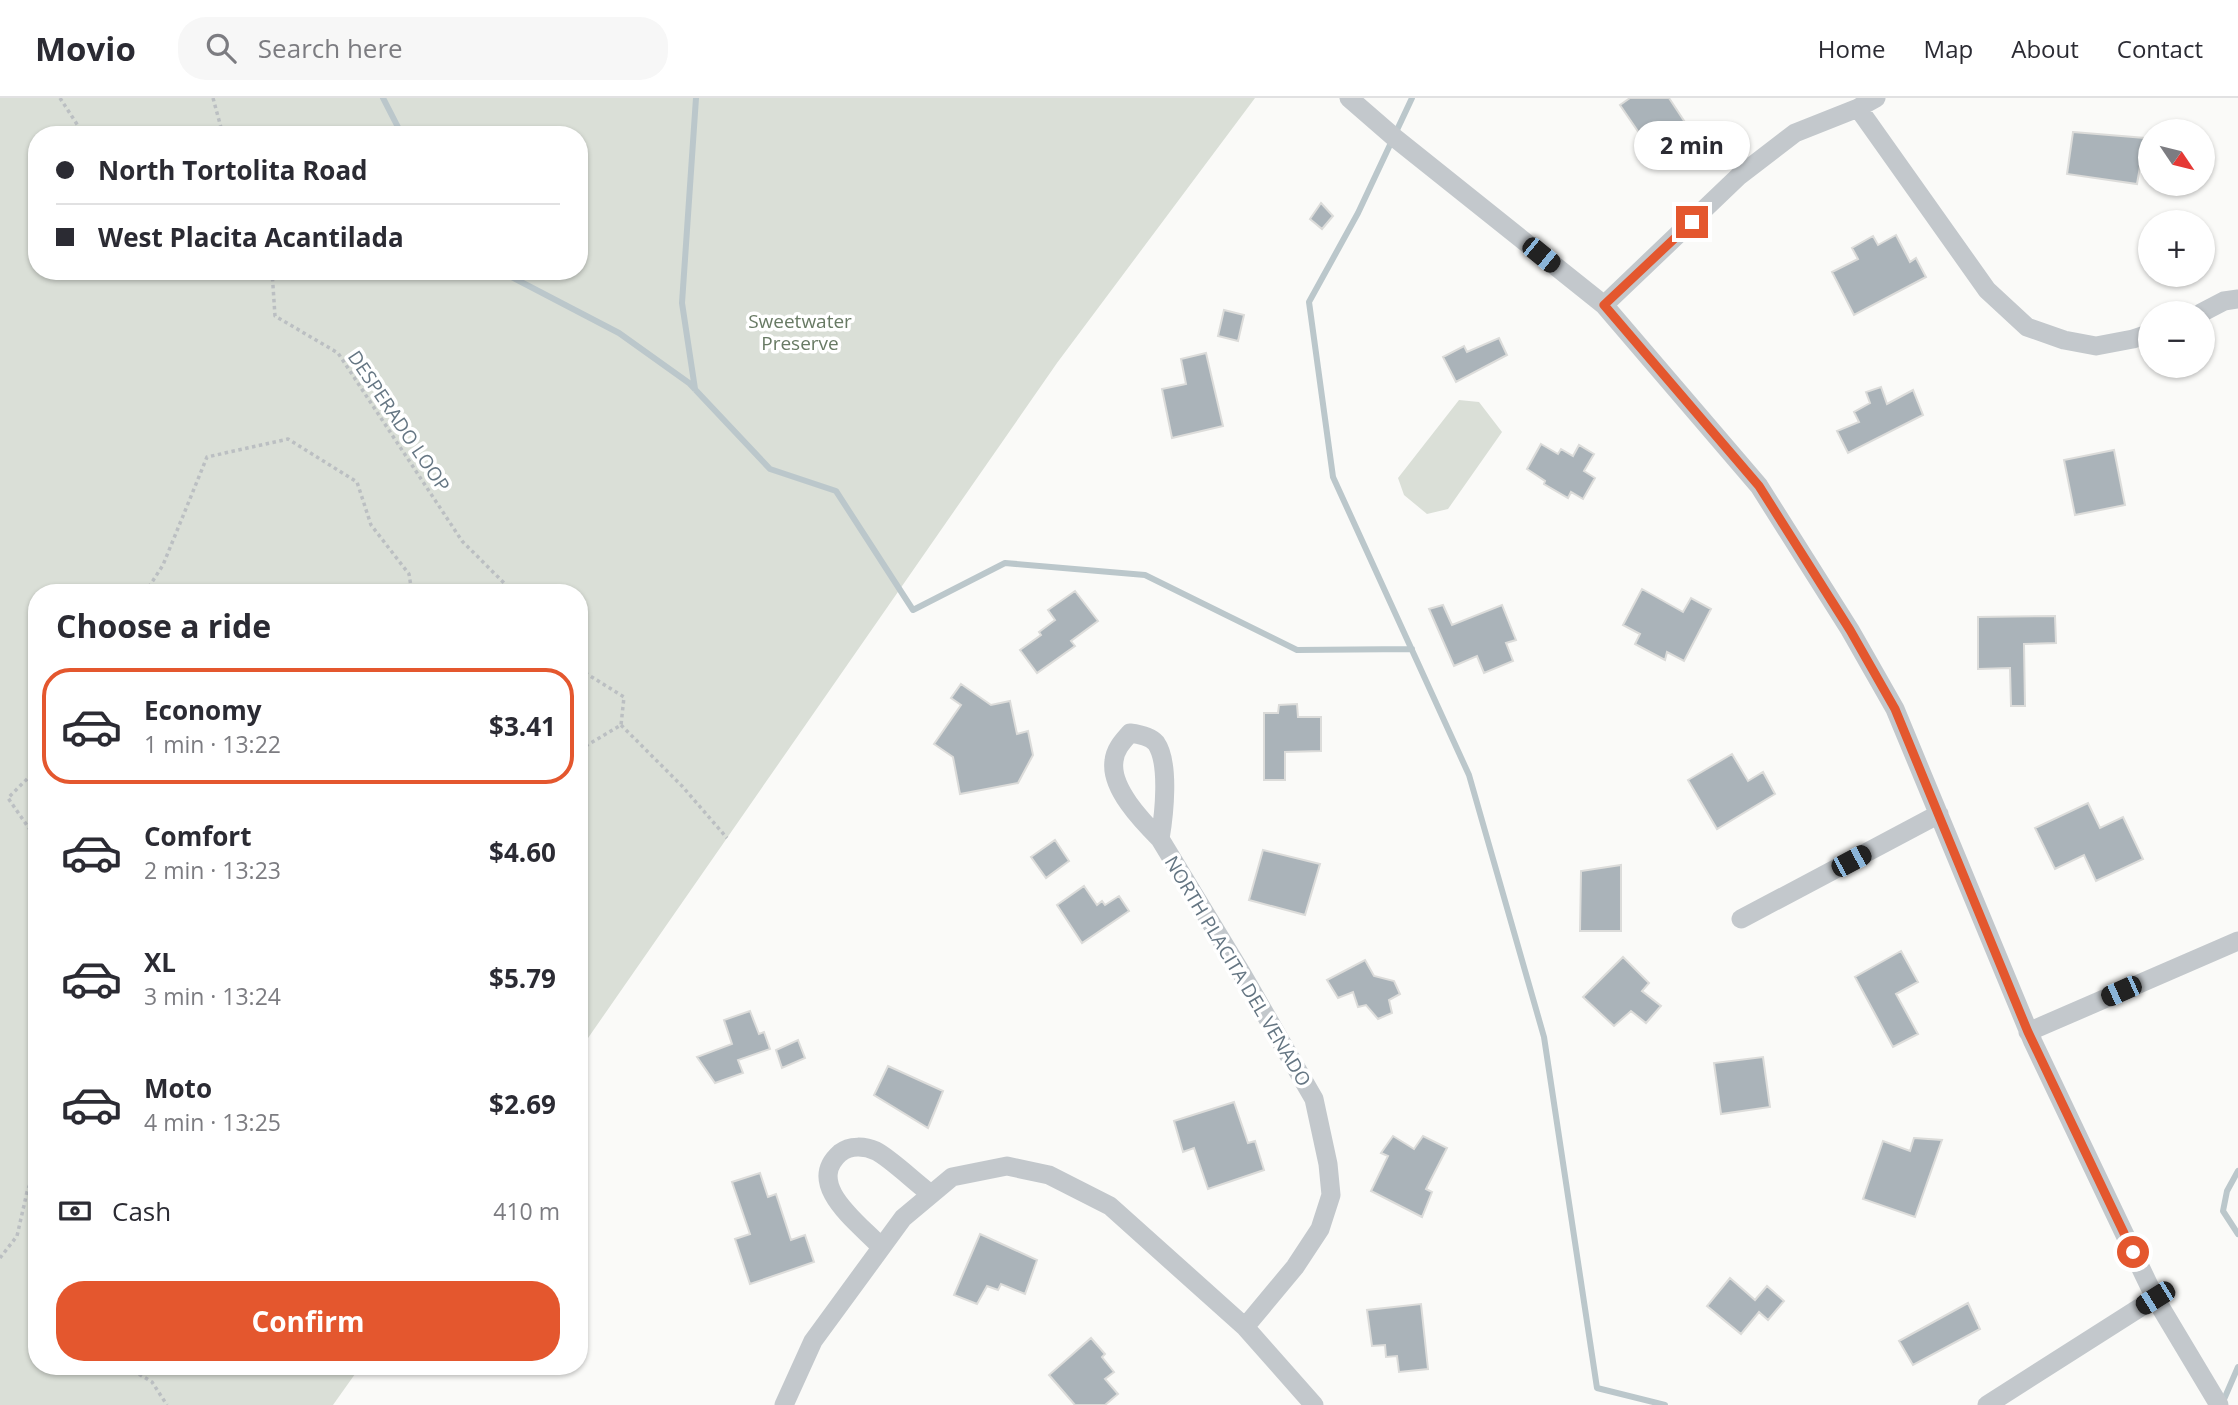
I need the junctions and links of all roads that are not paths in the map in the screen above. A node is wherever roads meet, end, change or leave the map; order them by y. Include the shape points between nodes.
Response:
1 (1349, 98) edge
2 (1876, 98) edge
3 (1858, 108) junction
4 (2238, 299) edge
5 (1604, 305) junction
6 (2215, 306) edge
7 (2138, 338) edge
8 (1939, 814) junction
9 (1160, 839) junction
10 (1741, 919) dead end
11 (2238, 941) edge
12 (2028, 1032) junction
13 (931, 1194) junction
14 (881, 1247) junction
15 (2155, 1298) junction
16 (1245, 1327) junction
17 (785, 1405) edge
18 (1314, 1405) edge
19 (1987, 1405) edge
20 (2219, 1405) edge

1 - 5 street
2 - 3 street
3 - 5 street via 1795,133 1750,167
3 - 7 street via 1987,289 2027,327 2096,346
4 - 6 street
5 - 8 street via 1759,486 1895,709
8 - 10 street
8 - 12 street
9 - 9 street, NORTH PLACITA DEL VENADO via 1163,765 1155,743 1130,733 1114,761 1115,780
9 - 16 street, NORTH PLACITA DEL VENADO via 1314,1099 1328,1164 1331,1195 1320,1229
11 - 12 street
12 - 15 street
13 - 14 street via 903,1218
13 - 14 street via 876,1152 854,1146 842,1151 830,1165 827,1178 834,1197
13 - 16 street via 952,1177 1007,1166 1049,1175 1110,1206
14 - 17 street via 813,1341
15 - 19 street
15 - 20 street
16 - 18 street

